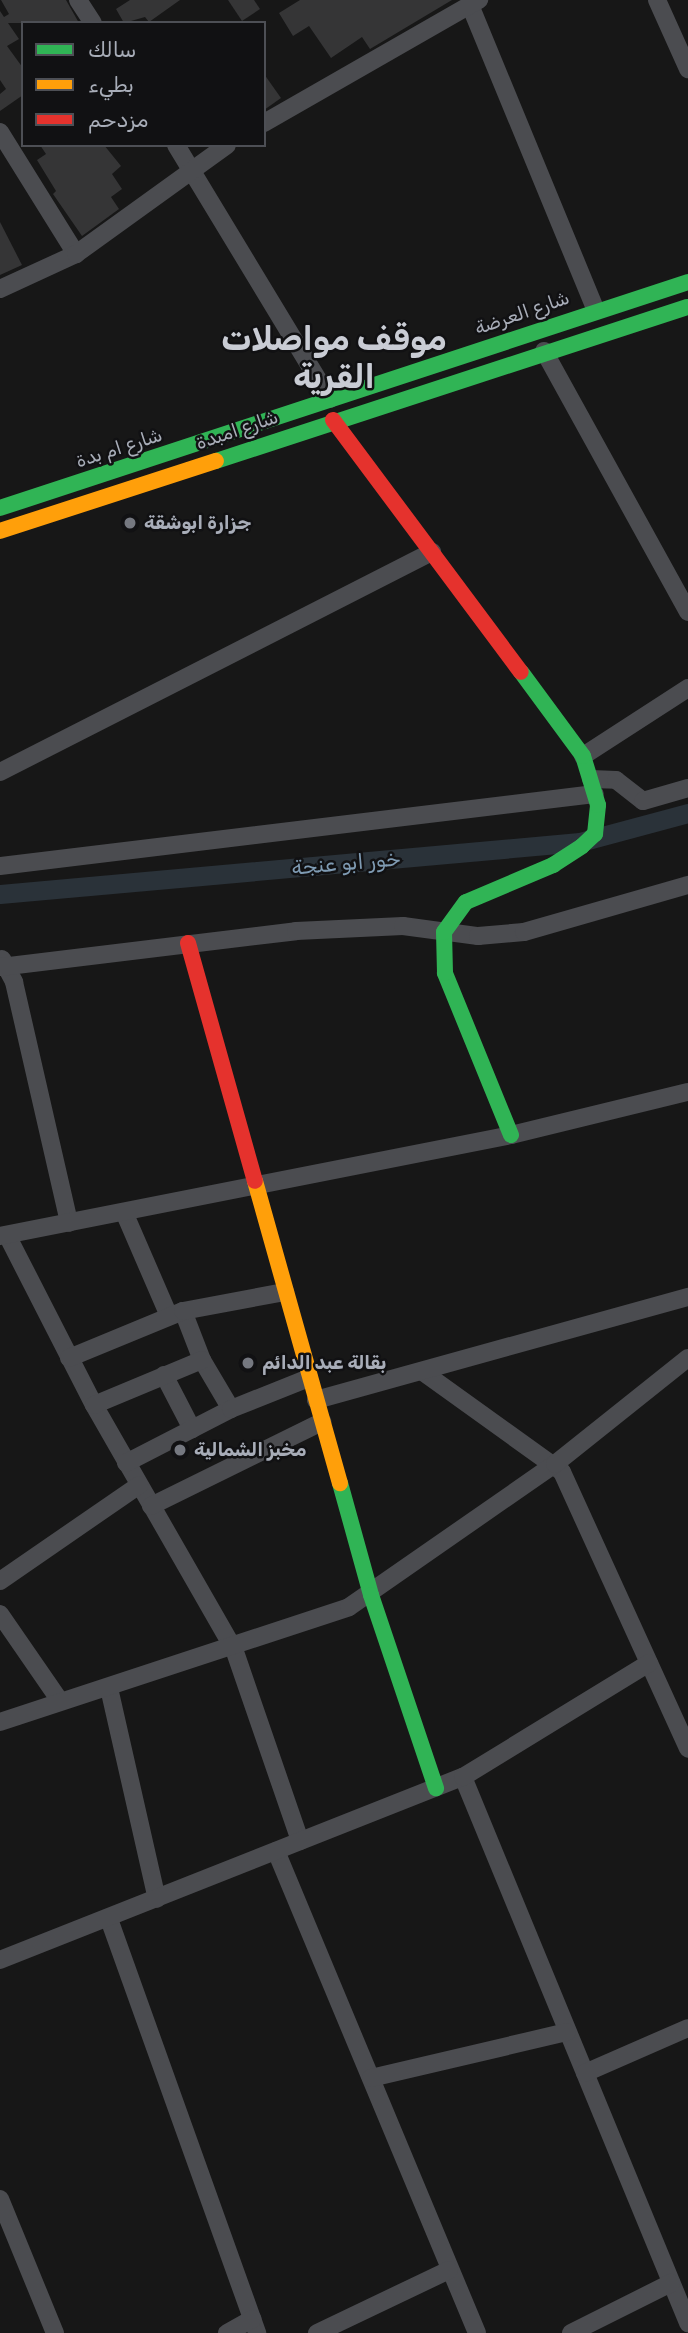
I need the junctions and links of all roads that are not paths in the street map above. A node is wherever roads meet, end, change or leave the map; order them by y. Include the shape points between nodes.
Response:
1 (78, 0) edge
2 (657, 0) edge
3 (475, 3) edge
4 (92, 21) edge
5 (688, 69) edge
6 (266, 122) edge
7 (0, 132) edge
8 (177, 147) edge
9 (224, 147) edge
10 (191, 168) junction
11 (76, 254) junction
12 (688, 282) edge
13 (0, 289) edge
14 (688, 307) edge
15 (597, 310) junction
16 (544, 351) junction
17 (412, 372) junction
18 (419, 391) junction
19 (330, 399) junction
20 (333, 419) junction
21 (0, 508) edge
22 (0, 531) edge
23 (432, 552) junction
24 (688, 612) edge
25 (688, 688) edge
26 (583, 756) junction
27 (0, 772) edge
28 (593, 787) junction
29 (688, 788) edge
30 (0, 866) edge
31 (688, 885) edge
32 (444, 932) junction
33 (188, 943) junction
34 (3, 963) edge
35 (688, 1092) edge
36 (511, 1135) junction
37 (256, 1186) junction
38 (124, 1212) junction
39 (69, 1223) junction
40 (4, 1236) edge
41 (285, 1292) junction
42 (688, 1297) edge
43 (176, 1314) junction
44 (688, 1357) edge
45 (69, 1358) junction
46 (202, 1360) junction
47 (423, 1372) junction
48 (164, 1375) junction
49 (309, 1377) junction
50 (316, 1400) junction
51 (94, 1405) junction
52 (231, 1409) junction
53 (322, 1422) junction
54 (192, 1429) junction
55 (126, 1463) junction
56 (555, 1464) junction
57 (139, 1485) junction
58 (151, 1506) junction
59 (0, 1581) edge
60 (371, 1595) junction
61 (0, 1614) edge
62 (234, 1648) junction
63 (649, 1663) junction
64 (109, 1688) junction
65 (60, 1701) junction
66 (683, 1721) edge
67 (0, 1722) edge
68 (688, 1749) edge
69 (463, 1777) junction
70 (436, 1788) junction
71 (300, 1841) junction
72 (276, 1851) junction
73 (157, 1899) junction
74 (109, 1919) junction
75 (0, 1960) edge
76 (688, 2028) edge
77 (568, 2032) junction
78 (585, 2073) junction
79 (371, 2078) junction
80 (0, 2199) edge
81 (449, 2270) junction
82 (671, 2283) junction
83 (688, 2323) edge
84 (254, 2326) edge
85 (55, 2333) edge
86 (227, 2333) edge
87 (317, 2333) edge
88 (477, 2333) edge
89 (571, 2333) edge

1 - 4 street
2 - 5 street
3 - 6 street
3 - 15 street
7 - 11 street
8 - 10 street
9 - 10 street
10 - 11 street
10 - 19 street
11 - 13 street
12 - 15 street, شارع العرضة
14 - 16 street, شارع امبدة
15 - 17 street, شارع العرضة
16 - 18 street, شارع امبدة
16 - 24 street
17 - 18 street
17 - 19 street, شارع العرضة
18 - 20 street, شارع امبدة
19 - 21 street, شارع ام بدة
20 - 22 street, شارع امبدة
20 - 23 street
23 - 26 street
23 - 27 street
25 - 26 street
26 - 28 street
28 - 29 street via 616,780 643,801
28 - 30 street
28 - 32 street via 598,824 583,846 553,865 467,902
31 - 32 street via 543,928 478,936
32 - 33 street via 384,926
32 - 36 street via 445,972
33 - 34 street
33 - 37 street
34 - 39 street
35 - 36 street
36 - 37 street
37 - 38 street
37 - 41 street
38 - 39 street
38 - 43 street
39 - 40 street
40 - 45 street
41 - 43 street
41 - 49 street
42 - 47 street
43 - 45 street
43 - 46 street
44 - 56 street
45 - 51 street
46 - 48 street
46 - 52 street
47 - 50 street
47 - 56 street
48 - 51 street
48 - 54 street
49 - 50 street
49 - 52 street
50 - 53 street
51 - 55 street
52 - 54 street
53 - 58 street
53 - 60 street
54 - 55 street
55 - 57 street
56 - 60 street
56 - 63 street via 575,1495
57 - 58 street
57 - 59 street
58 - 62 street
60 - 62 street
60 - 70 street
61 - 65 street
62 - 64 street
62 - 71 street
63 - 66 street
63 - 69 street
64 - 65 street
64 - 73 street
65 - 67 street
66 - 68 street
69 - 70 street
69 - 77 street
70 - 71 street
71 - 72 street
72 - 73 street
72 - 79 street
73 - 74 street
74 - 75 street
74 - 84 street
76 - 78 street
77 - 78 street
77 - 79 street
78 - 82 street
79 - 81 street
80 - 85 street
81 - 87 street
81 - 88 street
82 - 83 street
82 - 89 street
84 - 86 street

